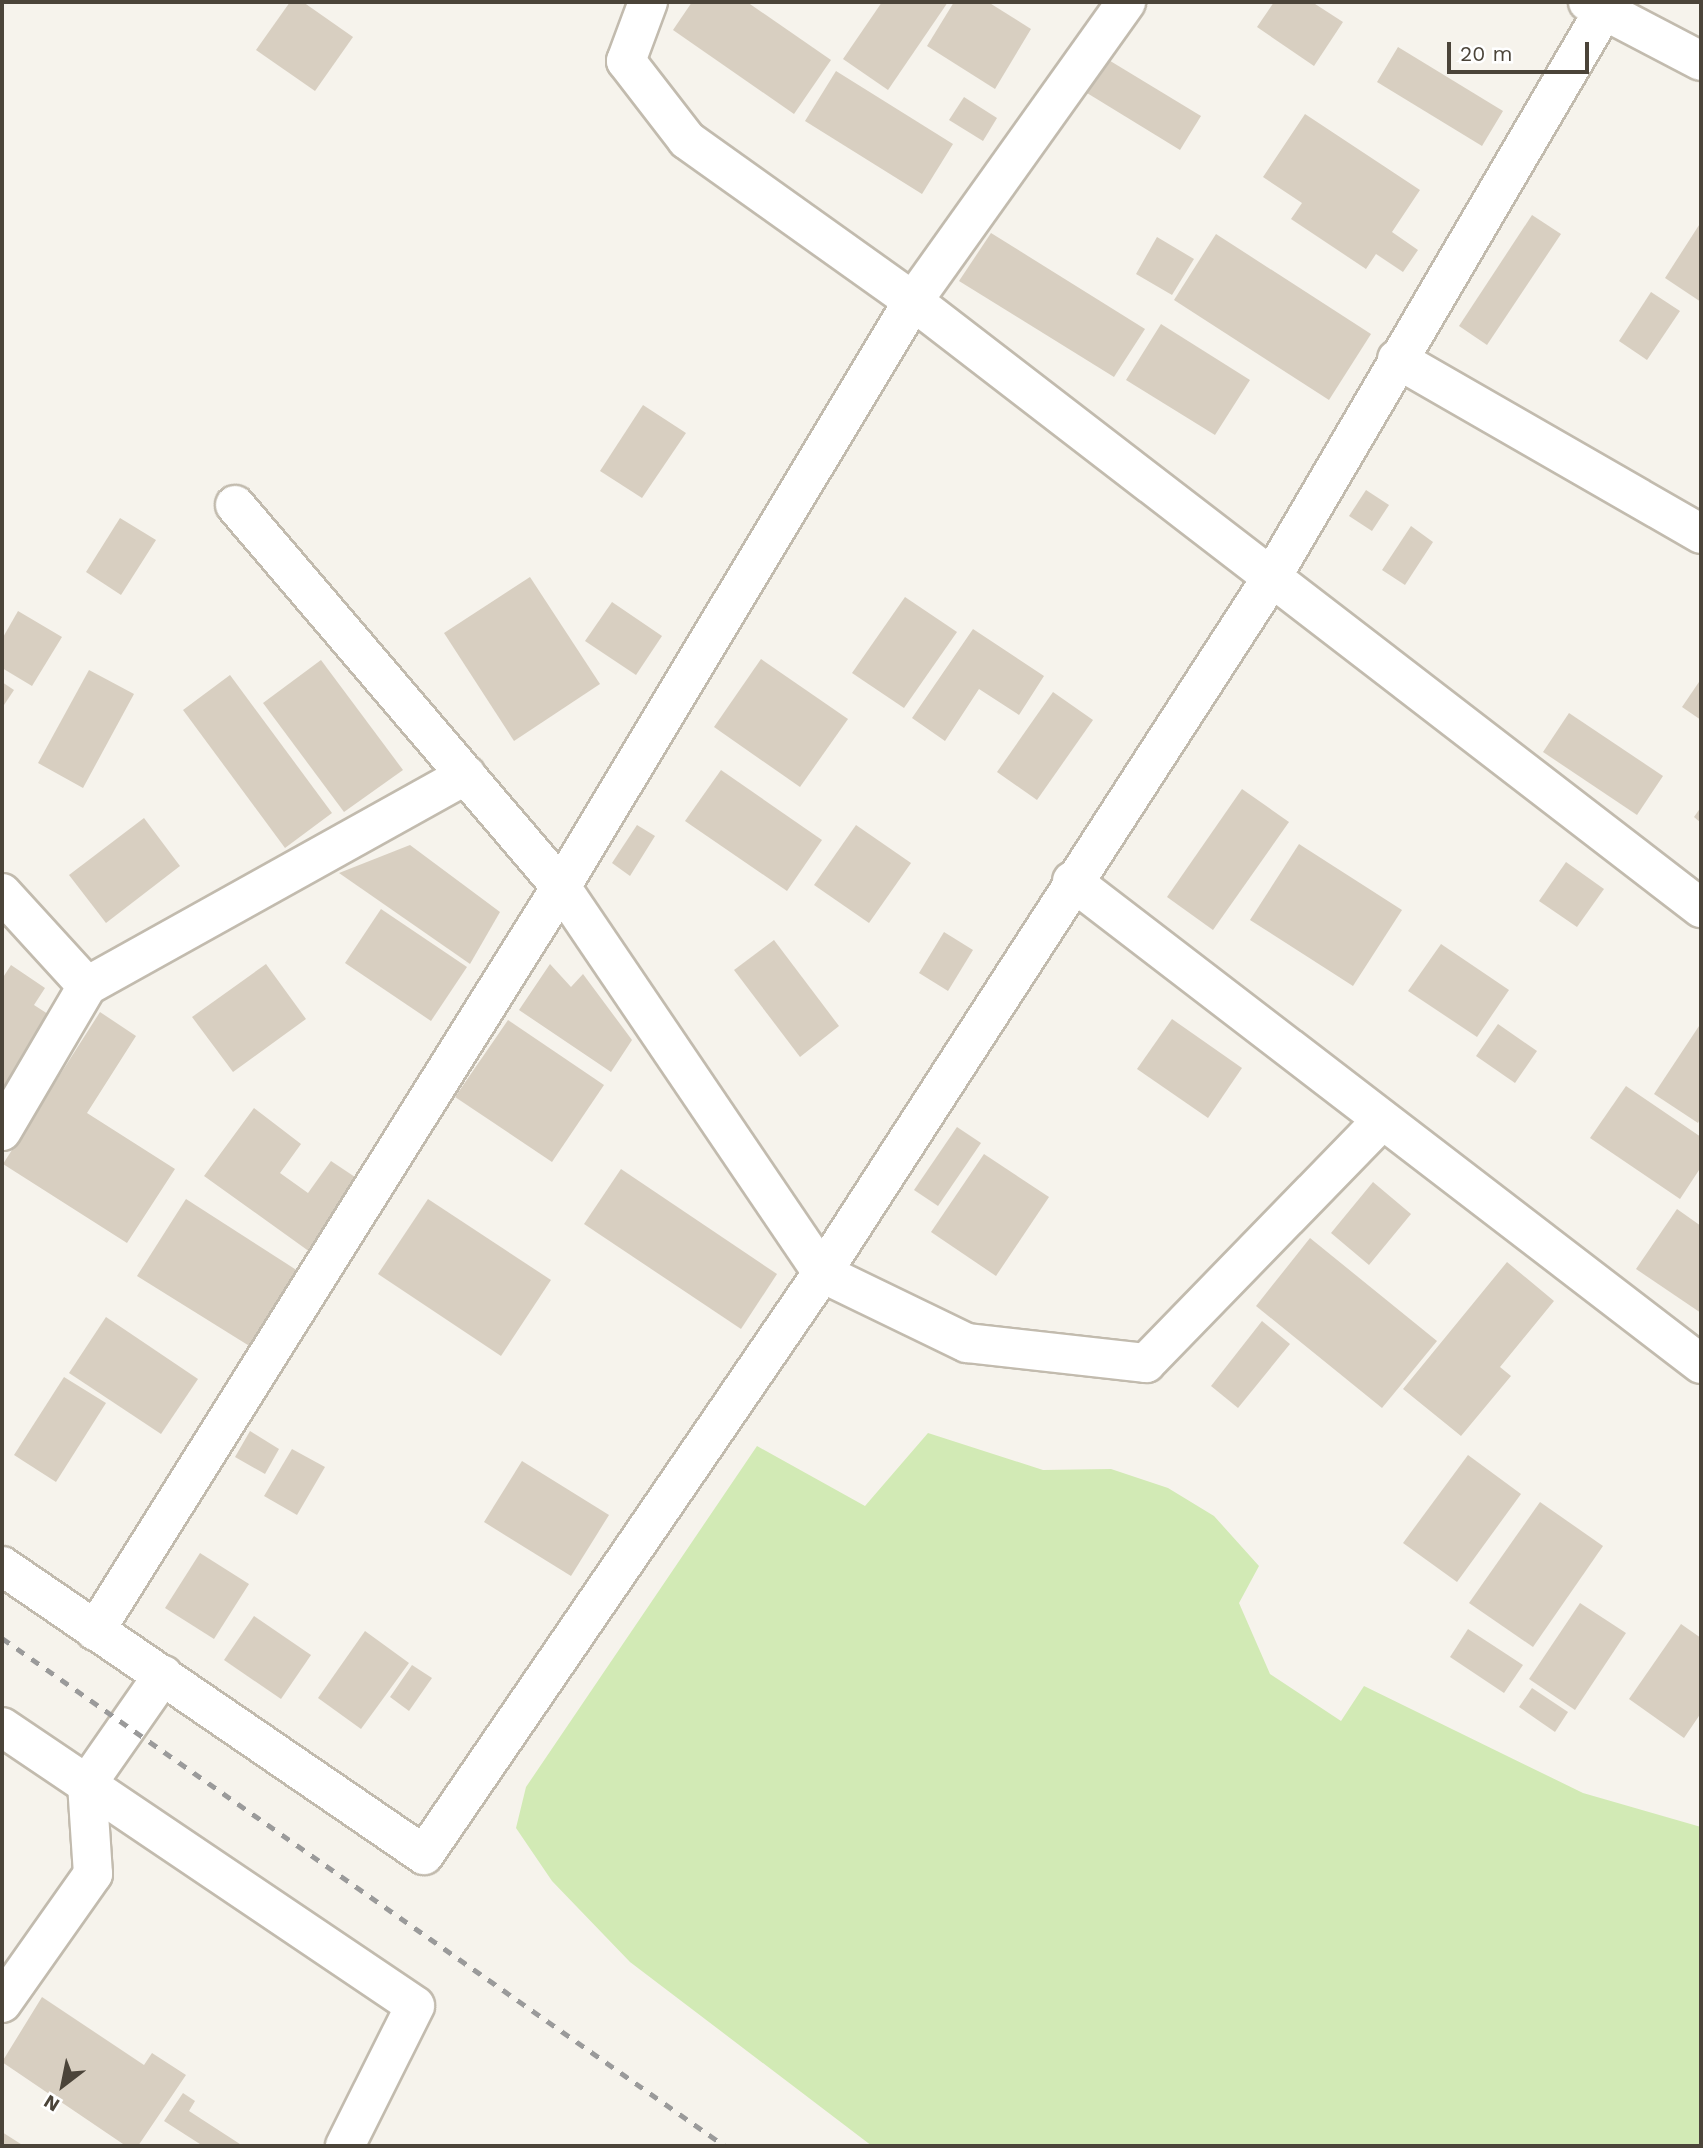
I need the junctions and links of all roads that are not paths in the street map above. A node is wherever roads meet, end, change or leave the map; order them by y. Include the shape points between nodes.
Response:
1 (648, 2) edge
2 (1126, 2) edge
3 (1596, 6) edge
4 (1701, 61) edge
5 (913, 301) junction
6 (1397, 359) junction
7 (235, 505) dead end
8 (1701, 534) edge
9 (1270, 580) junction
10 (466, 775) junction
11 (1072, 881) junction
12 (561, 887) junction
13 (2, 893) edge
14 (1701, 908) edge
15 (87, 986) junction
16 (1382, 1120) junction
17 (2, 1131) edge
18 (822, 1273) junction
19 (1701, 1364) edge
20 (2, 1566) edge
21 (95, 1630) junction
22 (163, 1675) junction
23 (2, 1727) edge
24 (87, 1784) junction
25 (2, 2003) edge
26 (345, 2146) edge

1 - 5 street via 626,61 687,140
2 - 5 street
3 - 4 street
3 - 6 street
5 - 9 street
5 - 12 street
6 - 8 street
6 - 9 street
7 - 10 street
9 - 11 street
9 - 14 street
10 - 12 street
10 - 15 street
11 - 16 street
11 - 18 street
12 - 18 street
12 - 21 street
13 - 15 street
15 - 17 street
16 - 18 street via 1146,1363 967,1343
16 - 19 street
18 - 22 street via 424,1855
20 - 21 street
21 - 22 street
22 - 24 street
23 - 24 street
24 - 25 street via 93,1874
24 - 26 street via 415,2006

